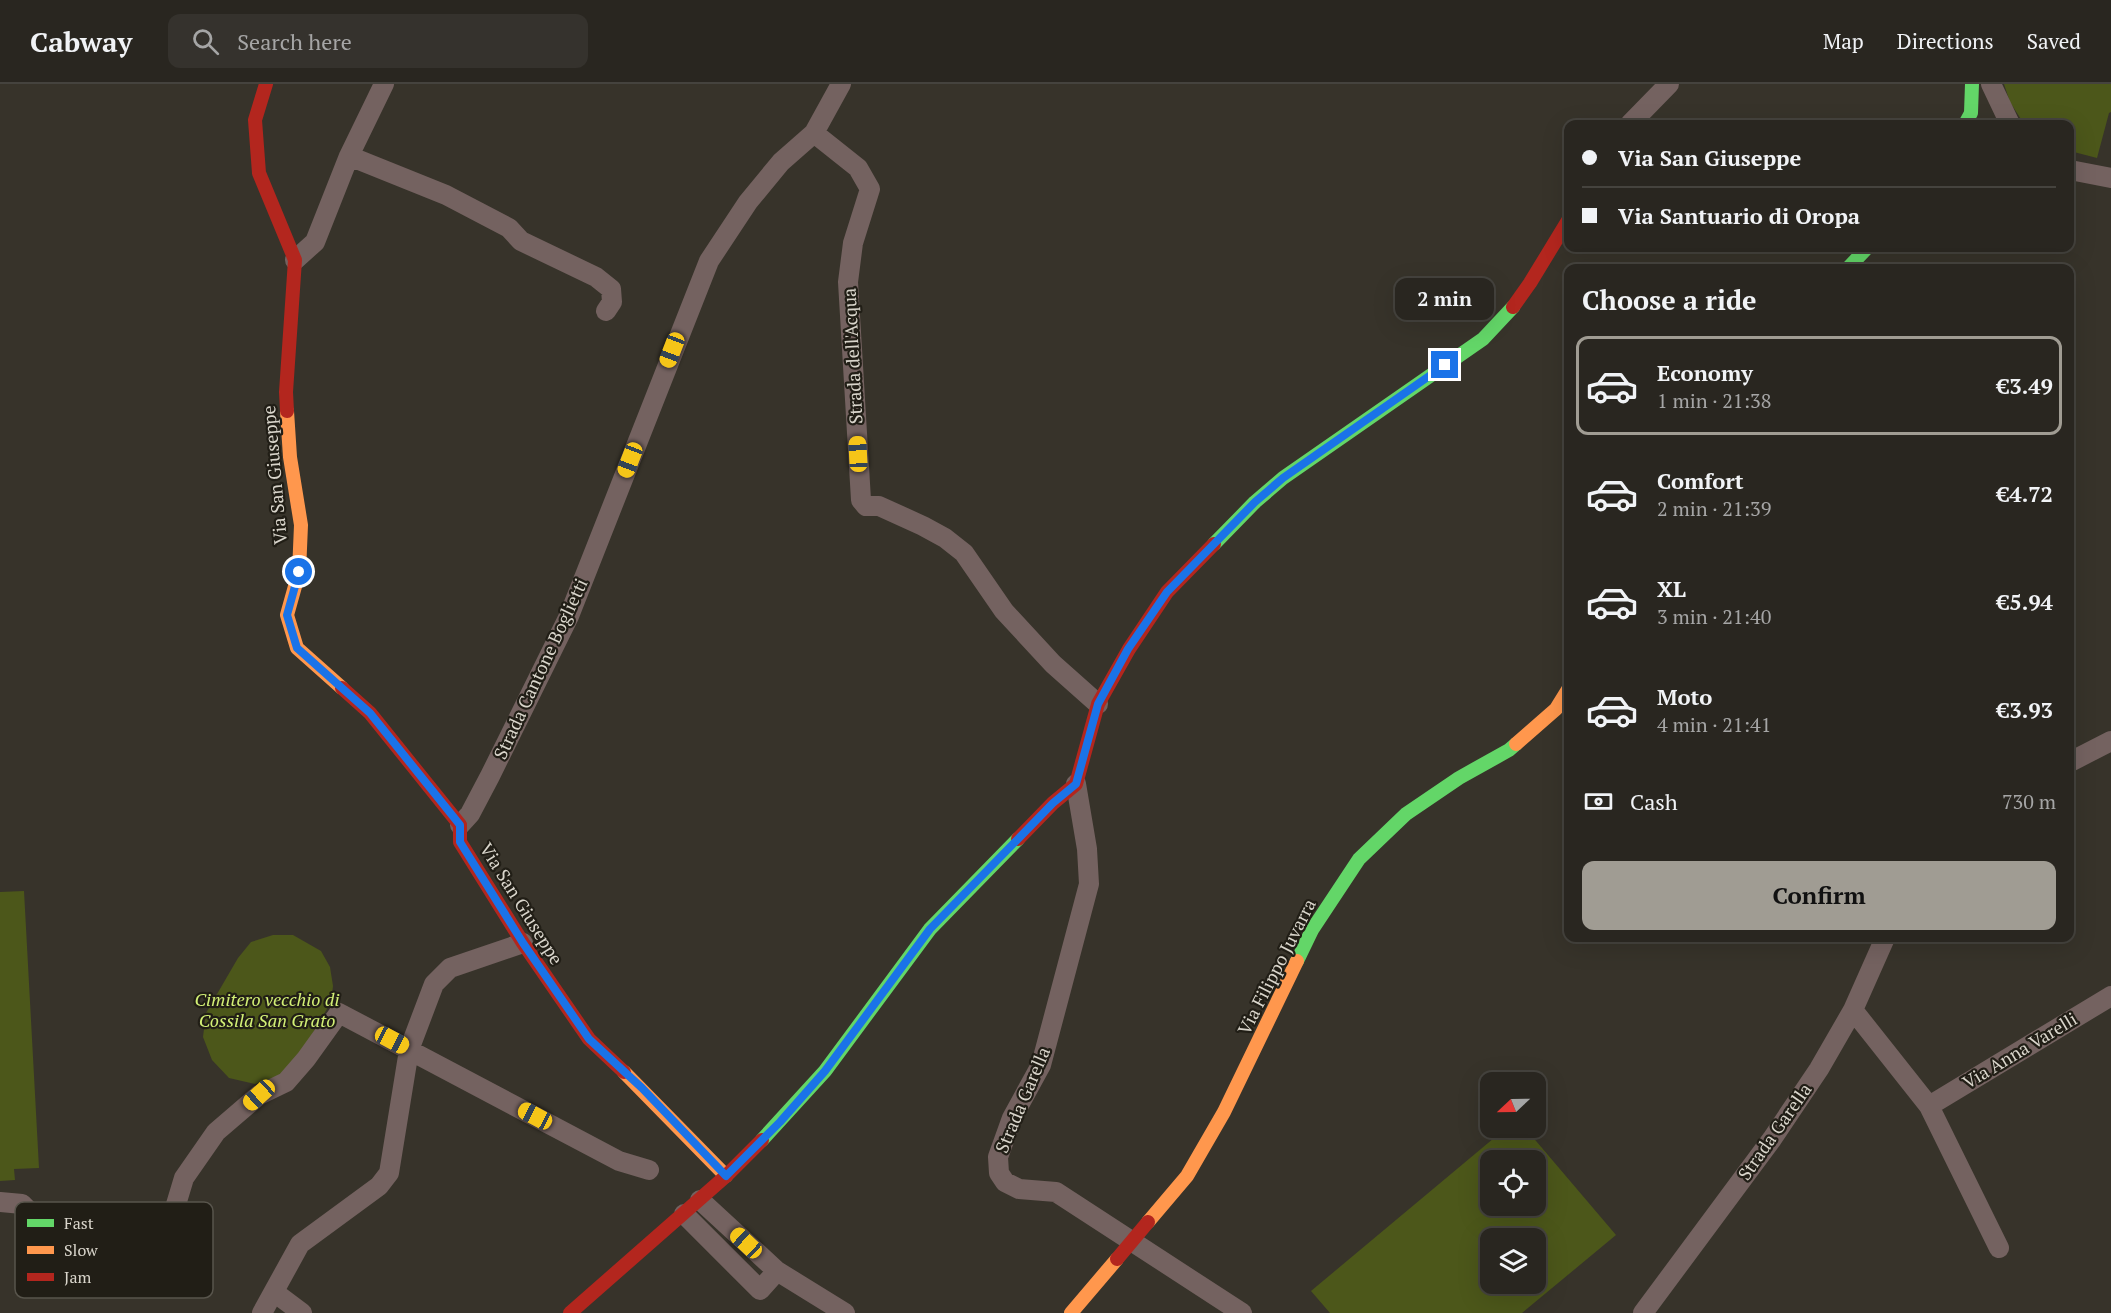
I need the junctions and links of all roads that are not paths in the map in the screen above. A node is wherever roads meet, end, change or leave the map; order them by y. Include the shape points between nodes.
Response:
1 (266, 84) edge
2 (384, 84) edge
3 (841, 84) edge
4 (1669, 84) edge
5 (1972, 84) edge
6 (1991, 84) edge
7 (1634, 120) edge
8 (1974, 120) edge
9 (2008, 120) edge
10 (814, 133) junction
11 (349, 156) junction
12 (2074, 171) edge
13 (2111, 178) edge
14 (1564, 227) edge
15 (1863, 252) edge
16 (295, 260) junction
17 (1852, 264) edge
18 (606, 311) dead end
19 (1564, 696) edge
20 (1098, 704) junction
21 (2111, 741) edge
22 (2074, 760) edge
23 (1076, 784) junction
24 (460, 825) junction
25 (1883, 942) edge
26 (523, 943) junction
27 (2111, 996) edge
28 (1853, 1010) junction
29 (409, 1050) junction
30 (1929, 1106) junction
31 (649, 1170) dead end
32 (726, 1176) junction
33 (700, 1200) junction
34 (0, 1202) edge
35 (177, 1202) edge
36 (15, 1203) edge
37 (684, 1214) junction
38 (1999, 1248) dead end
39 (777, 1271) junction
40 (274, 1292) junction
41 (262, 1313) edge
42 (302, 1313) edge
43 (570, 1313) edge
44 (845, 1313) edge
45 (1071, 1313) edge
46 (1242, 1313) edge
47 (1643, 1313) edge

1 - 16 street, Via San Giuseppe via 255,120 259,173
2 - 11 street
3 - 10 street, Strada Cantone Boglietti
4 - 7 street
5 - 8 street
6 - 9 street
10 - 20 street, Strada dell'Acqua via 858,168 870,189 853,243 848,282 861,500 867,507 879,507 923,526 964,553 1004,611 1053,664
10 - 24 street, Strada Cantone Boglietti via 781,162 748,202 709,261 569,616 490,776
11 - 16 street via 315,242
11 - 18 street via 446,195 509,228 521,241 596,277 611,289 612,302
12 - 13 street
14 - 20 street via 1499,325 1283,478 1167,592 1128,649
15 - 17 street
16 - 24 street, Via San Giuseppe via 286,392 290,457 301,525 299,572 287,615 297,648 370,713
19 - 45 street, Via Filippo Juvarra, bridge via 1556,709 1509,750 1406,814 1359,859 1312,930 1219,1121 1187,1176
20 - 23 street
21 - 22 street
23 - 32 street via 930,929 825,1071
23 - 46 street, Strada Garella via 1088,849 1089,884 1041,1065 1012,1118 998,1157 999,1173 1005,1182 1019,1189 1056,1192
24 - 26 street, Via San Giuseppe via 460,842
25 - 28 street, Strada Garella
26 - 29 street via 450,968 434,984
26 - 32 street, Via San Giuseppe via 589,1039
27 - 30 street, Via Anna Varelli
28 - 30 street
28 - 47 street, Strada Garella via 1772,1139
29 - 31 street via 619,1161
29 - 35 street via 339,1013 286,1082 259,1095 216,1132 184,1178
29 - 40 street via 389,1173 378,1186 300,1244
30 - 38 street
32 - 33 street
33 - 37 street
33 - 39 street
34 - 36 street
37 - 39 street via 760,1290
37 - 43 street
39 - 44 street
40 - 41 street
40 - 42 street

